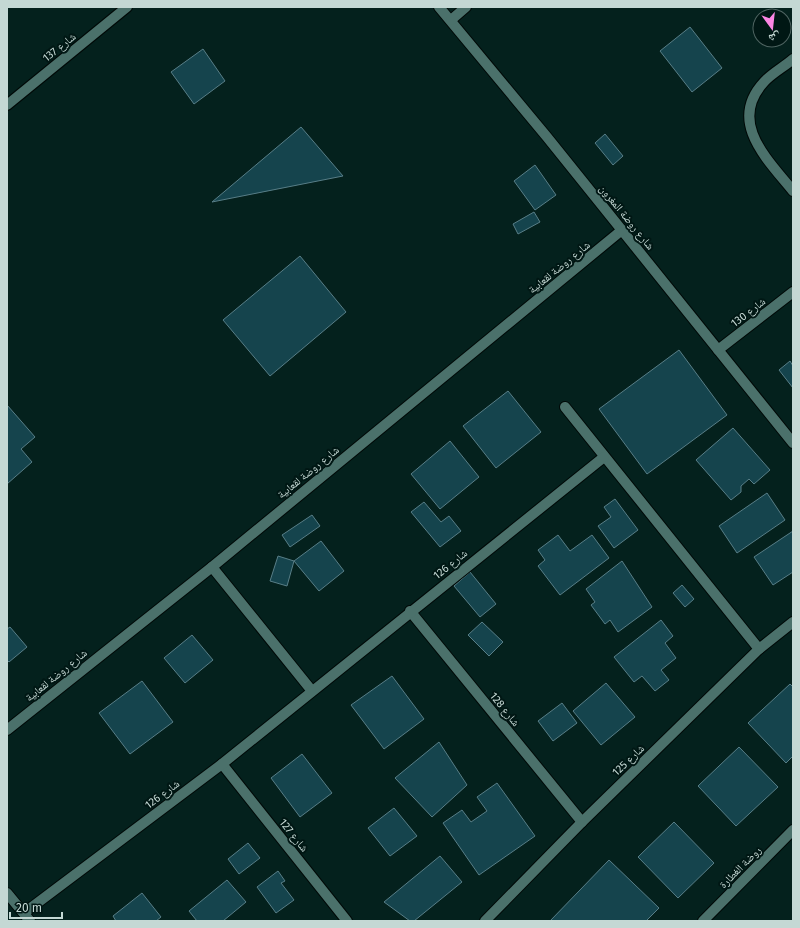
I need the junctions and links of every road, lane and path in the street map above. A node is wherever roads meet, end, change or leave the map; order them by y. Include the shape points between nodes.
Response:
1 (127, 7) edge
2 (439, 7) edge
3 (466, 7) edge
4 (451, 20) junction
5 (793, 59) edge
6 (7, 105) edge
7 (793, 191) edge
8 (622, 230) junction
9 (793, 292) edge
10 (718, 350) junction
11 (565, 407) dead end
12 (793, 443) edge
13 (604, 457) junction
14 (212, 566) junction
15 (410, 611) junction
16 (793, 622) edge
17 (759, 649) junction
18 (312, 691) junction
19 (7, 730) edge
20 (222, 764) junction
21 (582, 822) junction
22 (793, 830) edge
23 (7, 893) edge
24 (27, 917) edge
25 (347, 921) edge
26 (485, 921) edge
27 (703, 921) edge

1 - 6 street, شارع 137
2 - 4 street, شارع روضة المغرون
3 - 4 street
4 - 8 street, شارع روضة المغرون
5 - 7 street via 764,82 754,96 749,111 750,127 758,147
8 - 10 street, شارع روضة المغرون
8 - 14 street, شارع روضة لقعابية
9 - 10 street, شارع 130
10 - 12 street, شارع روضة المغرون
11 - 13 street
13 - 15 street, شارع 126
13 - 17 street
14 - 18 street
14 - 19 street, شارع روضة لقعابية
15 - 18 street, شارع 126
15 - 21 street, شارع 128
16 - 17 street, شارع 125
17 - 21 street, شارع 125
18 - 20 street, شارع 126
20 - 24 street, شارع 126
20 - 25 street, شارع 127
21 - 26 street, شارع 125
22 - 27 street, روضة الغطارة
23 - 24 street, شارع 126

